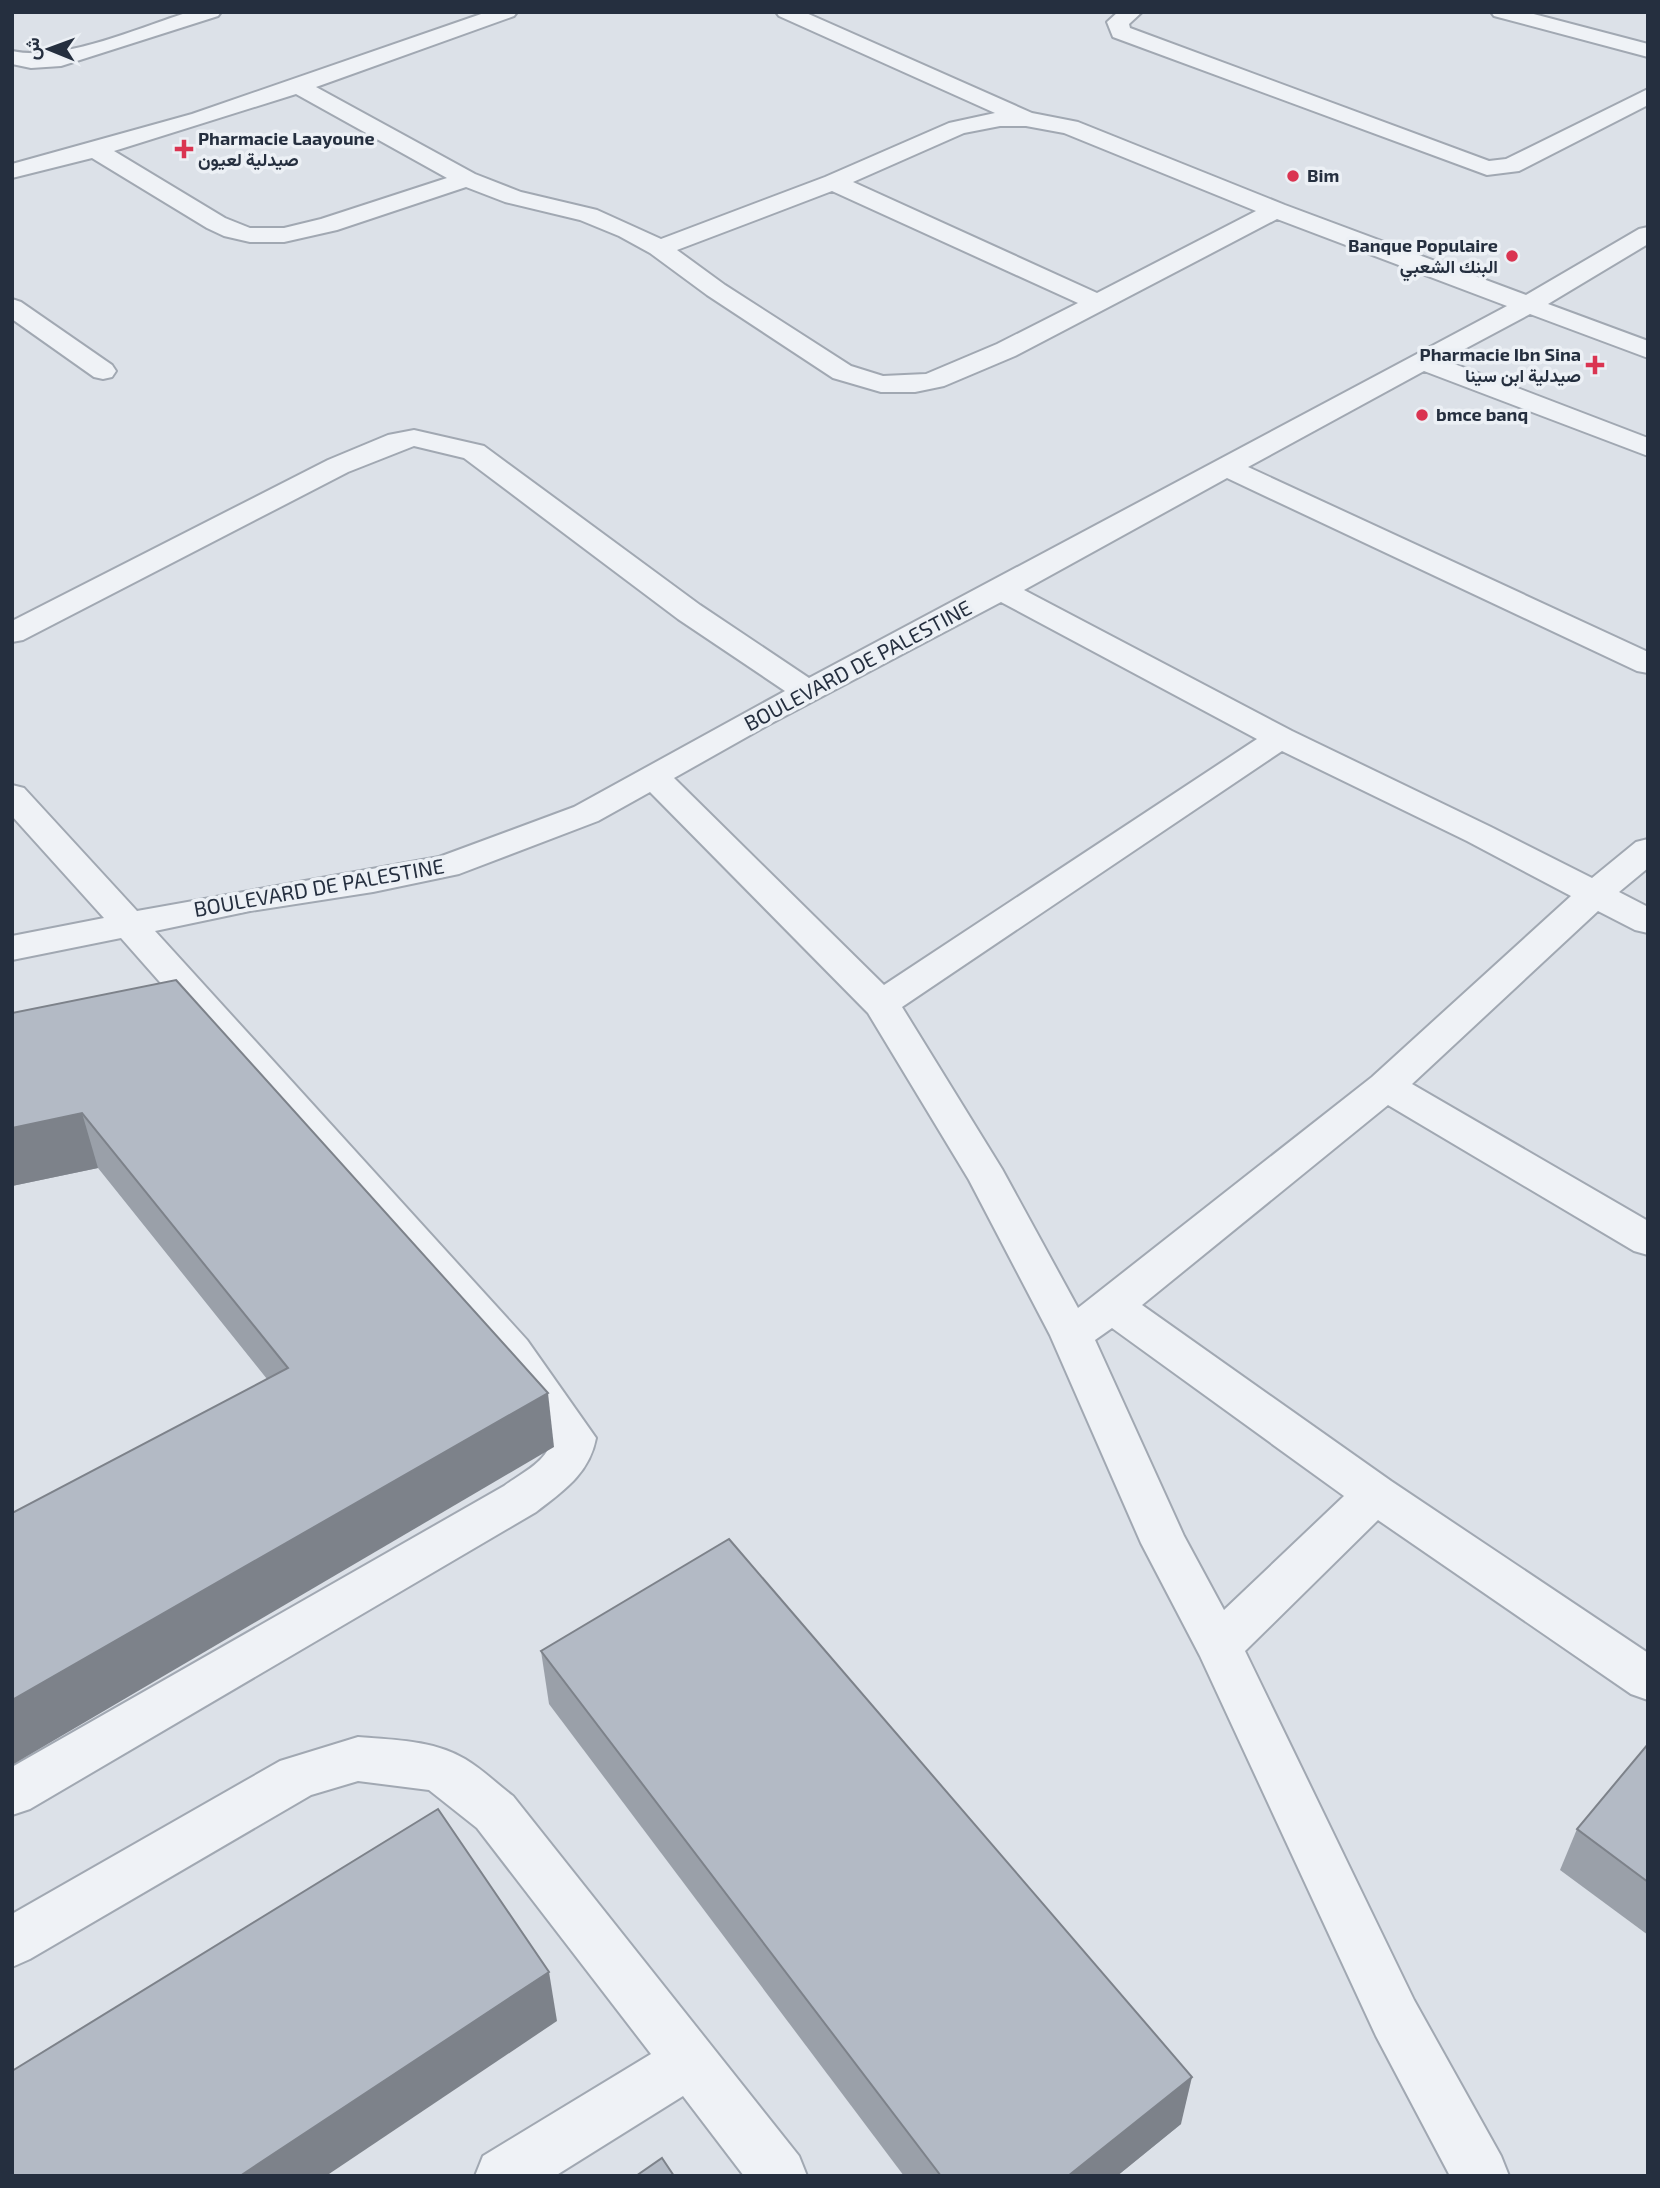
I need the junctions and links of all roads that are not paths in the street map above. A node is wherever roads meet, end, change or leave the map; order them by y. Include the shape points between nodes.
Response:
1 (211, 12) edge
2 (507, 12) edge
3 (786, 12) edge
4 (1132, 12) edge
5 (1501, 12) edge
6 (473, 17) edge
7 (1648, 51) edge
8 (12, 57) edge
9 (299, 87) junction
10 (1648, 96) edge
11 (1613, 116) junction
12 (1026, 119) junction
13 (1636, 122) dead end
14 (97, 151) junction
15 (12, 171) edge
16 (467, 179) junction
17 (833, 183) junction
18 (1276, 210) junction
19 (1648, 234) edge
20 (659, 248) junction
21 (1097, 302) junction
22 (1530, 304) junction
23 (12, 307) edge
24 (1648, 351) edge
25 (1422, 361) junction
26 (103, 371) dead end
27 (1648, 448) edge
28 (1226, 467) junction
29 (1001, 590) junction
30 (12, 633) edge
31 (1648, 664) edge
32 (807, 691) junction
33 (1280, 738) junction
34 (655, 778) junction
35 (12, 795) edge
36 (1648, 850) edge
37 (1594, 895) junction
38 (1648, 922) edge
39 (129, 924) junction
40 (12, 948) edge
41 (881, 1004) junction
42 (1386, 1086) junction
43 (1648, 1240) edge
44 (1112, 1306) junction
45 (1071, 1335) junction
46 (1375, 1494) junction
47 (1219, 1646) junction
48 (1648, 1679) edge
49 (12, 1793) edge
50 (12, 1942) edge
51 (688, 2062) junction
52 (503, 2176) edge
53 (779, 2176) edge
54 (1480, 2176) edge

1 - 8 street via 61,60
2 - 6 street
3 - 12 street
4 - 11 street via 1118,22 1121,32 1487,168 1511,166
5 - 7 street
6 - 9 street
9 - 14 street
9 - 16 street
10 - 11 street
11 - 13 street
12 - 17 street via 957,128
12 - 18 street via 1070,127
14 - 15 street
14 - 16 street via 216,223 250,235 284,235 328,225
16 - 20 street via 513,197 607,221
17 - 20 street
17 - 21 street
18 - 21 street
18 - 22 street
19 - 22 street, BOULEVARD DE PALESTINE
20 - 21 street via 842,372 881,384 915,384 957,371
22 - 24 street
22 - 25 street, BOULEVARD DE PALESTINE
23 - 26 street
25 - 27 street
25 - 28 street, BOULEVARD DE PALESTINE
28 - 29 street, BOULEVARD DE PALESTINE
28 - 31 street
29 - 32 street, BOULEVARD DE PALESTINE
29 - 33 street
30 - 32 street via 338,466 414,438 474,452 689,612
32 - 34 street, BOULEVARD DE PALESTINE
33 - 37 street
33 - 41 street
34 - 39 street, BOULEVARD DE PALESTINE via 586,814 447,866
34 - 41 street
35 - 39 street
36 - 37 street
37 - 38 street
37 - 42 street
39 - 40 street, BOULEVARD DE PALESTINE
39 - 49 street via 512,1352 574,1438 573,1453 520,1499
41 - 45 street via 988,1179
42 - 43 street
42 - 44 street
44 - 45 street
44 - 46 street
45 - 47 street via 1164,1544
46 - 47 street
46 - 48 street
47 - 54 street via 1395,2018
50 - 51 street via 298,1777 358,1759 425,1765 446,1774 495,1812
51 - 52 street
51 - 53 street

